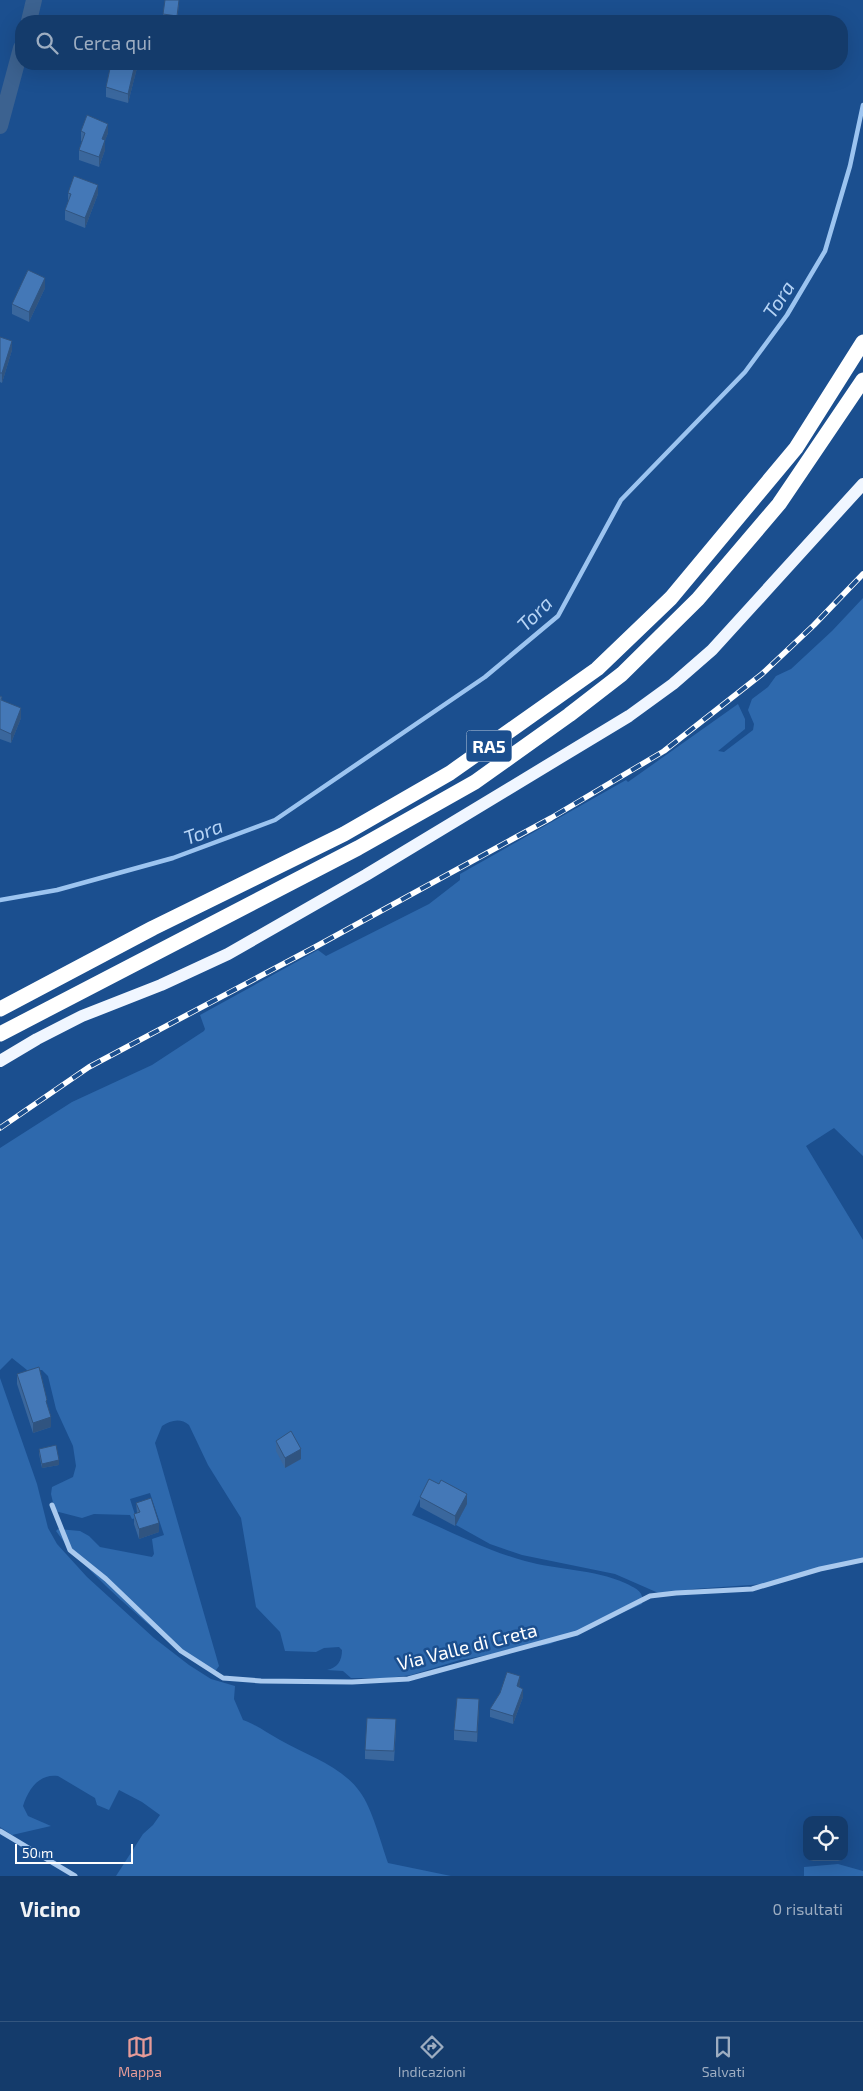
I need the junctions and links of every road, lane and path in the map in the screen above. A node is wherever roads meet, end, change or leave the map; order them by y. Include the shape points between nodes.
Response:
1 (863, 342) edge
2 (863, 380) edge
3 (863, 484) edge
4 (0, 1009) edge
5 (0, 1034) edge
6 (0, 1061) edge
7 (52, 1505) dead end
8 (863, 1560) edge
9 (0, 1830) edge
10 (75, 1876) edge

1 - 4 highway, RA5 via 796,448 671,598 598,669 450,773 344,834 153,928
2 - 5 highway, RA5 via 779,504 698,599 622,674 576,709 475,782 358,848
3 - 6 main road via 712,650 629,716 366,876 228,954 82,1016
7 - 8 street, Via Valle di Creta via 70,1550 106,1579 181,1651 223,1678 261,1681 408,1680 577,1633 650,1596 752,1589
9 - 10 street

